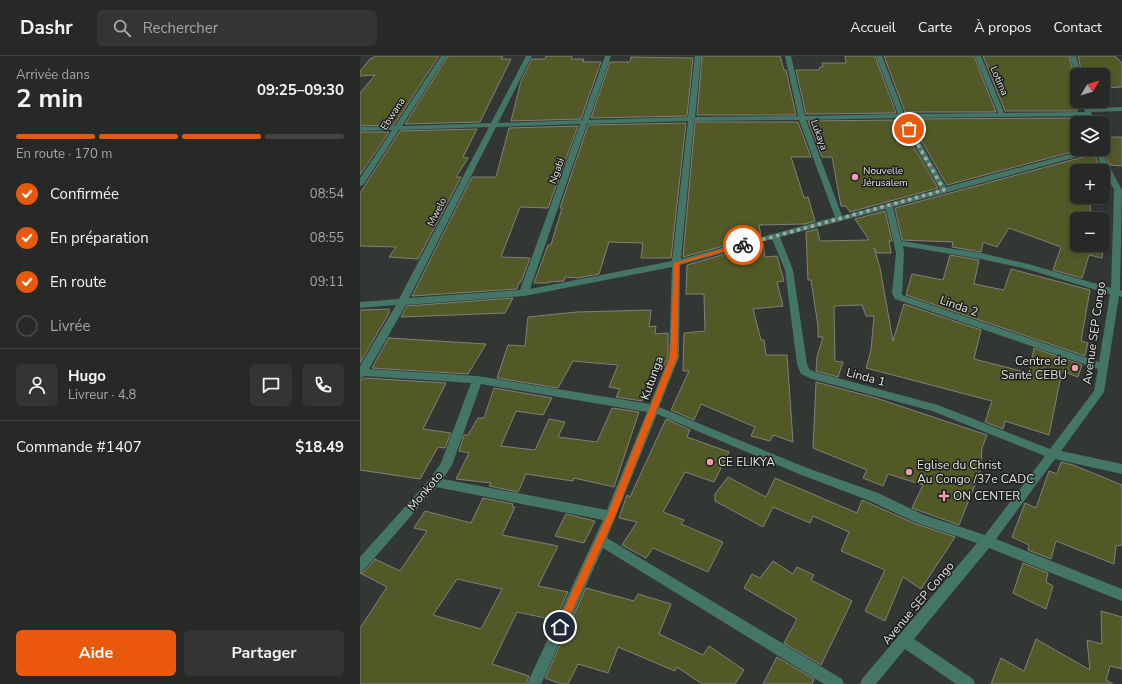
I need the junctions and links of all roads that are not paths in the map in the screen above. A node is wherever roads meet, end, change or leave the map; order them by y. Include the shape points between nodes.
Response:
1 (444, 56) edge
2 (530, 56) edge
3 (608, 56) edge
4 (698, 56) edge
5 (788, 56) edge
6 (879, 56) edge
7 (978, 56) edge
8 (1073, 56) edge
9 (1076, 68) edge
10 (1087, 108) edge
11 (1122, 109) edge
12 (1088, 112) junction
13 (1002, 113) junction
14 (1089, 116) edge
15 (902, 117) junction
16 (802, 118) junction
17 (691, 119) junction
18 (585, 121) junction
19 (492, 125) junction
20 (395, 128) junction
21 (360, 129) edge
22 (1071, 156) edge
23 (1101, 156) edge
24 (360, 184) edge
25 (944, 190) junction
26 (889, 205) junction
27 (839, 218) junction
28 (1119, 224) edge
29 (775, 236) junction
30 (897, 243) junction
31 (676, 263) junction
32 (524, 293) junction
33 (1118, 293) edge
34 (402, 303) junction
35 (360, 305) edge
36 (1103, 367) junction
37 (361, 373) edge
38 (477, 380) junction
39 (654, 409) junction
40 (1052, 454) junction
41 (1122, 469) edge
42 (434, 482) junction
43 (611, 516) junction
44 (600, 540) junction
45 (987, 541) junction
46 (360, 566) edge
47 (1122, 595) edge
48 (902, 640) junction
49 (534, 684) edge
50 (837, 684) edge
51 (866, 684) edge
52 (968, 684) edge

1 - 20 street, Ebwana
2 - 19 street, Mwelo
3 - 18 street, Ngabi
4 - 17 street, Kutunga
5 - 16 street, Lukaya
6 - 15 street
7 - 13 street, Lotima
8 - 9 street
10 - 12 street
11 - 12 street
12 - 13 street
12 - 14 street
13 - 15 street
15 - 16 street
15 - 25 street
16 - 17 street
16 - 27 street, Lukaya
17 - 18 street
17 - 31 street, Kutunga
18 - 19 street
18 - 32 street, Ngabi
19 - 20 street
19 - 34 street, Mwelo
20 - 21 street
20 - 24 street, Ebwana
22 - 25 street
23 - 28 street, Avenue SEP Congo via 1118,190
25 - 26 street
26 - 27 street
26 - 30 street, Linda 2
27 - 29 street
28 - 33 street, Avenue SEP Congo
29 - 31 street
29 - 40 street, Linda 1 via 788,270 805,371 934,408
30 - 33 street via 981,256
30 - 36 street, Linda 2 via 900,253 896,293 898,297
31 - 32 street
31 - 39 street, Kutunga via 674,357
32 - 34 street
33 - 36 street, Avenue SEP Congo
34 - 35 street
34 - 37 street, Mwelo
36 - 40 street, Avenue SEP Congo via 1099,392
37 - 38 street
38 - 39 street
38 - 42 street, Monkoto via 446,465
39 - 43 street, Kutunga
39 - 45 street via 920,519
40 - 41 street
40 - 45 street, Avenue SEP Congo
42 - 43 street
42 - 46 street, Monkoto
43 - 44 street, Kutunga
44 - 49 street, Kutunga
44 - 50 street
45 - 47 street
45 - 48 street, Avenue SEP Congo
48 - 51 street, Avenue SEP Congo
48 - 52 street

